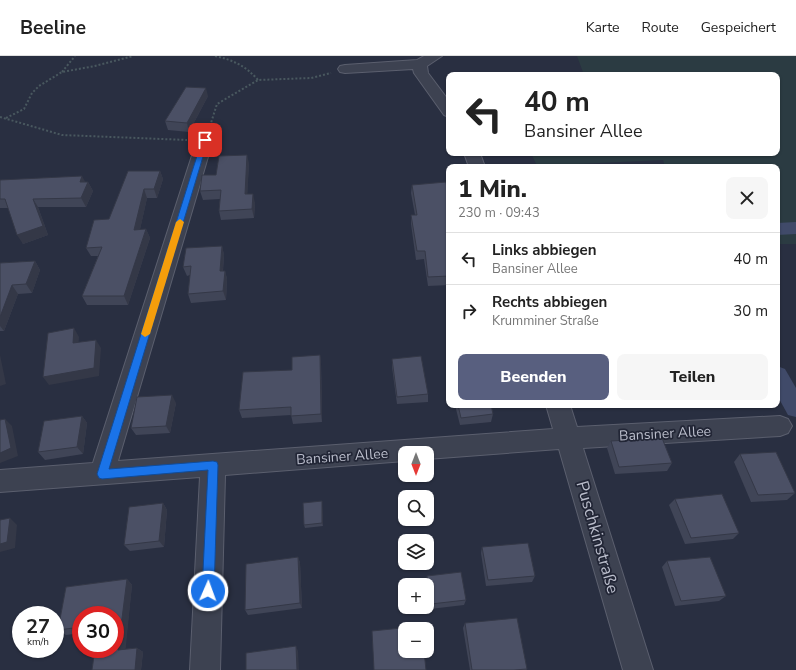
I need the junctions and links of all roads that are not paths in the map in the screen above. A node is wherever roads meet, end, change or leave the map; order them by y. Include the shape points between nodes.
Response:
1 (435, 56) edge
2 (420, 64) junction
3 (345, 69) road end
4 (446, 108) edge
5 (205, 140) road end
6 (559, 408) edge
7 (780, 426) dead end
8 (569, 438) junction
9 (213, 465) junction
10 (102, 474) junction
11 (0, 481) edge
12 (205, 670) edge
13 (638, 670) edge

1 - 2 street
2 - 3 street
2 - 4 street via 421,73
5 - 10 street
6 - 8 street, Puschkinstraße
7 - 8 street, Bansiner Allee
8 - 9 street, Bansiner Allee
8 - 13 street, Puschkinstraße
9 - 10 street, Bansiner Allee
9 - 12 street
10 - 11 street, Bansiner Allee

